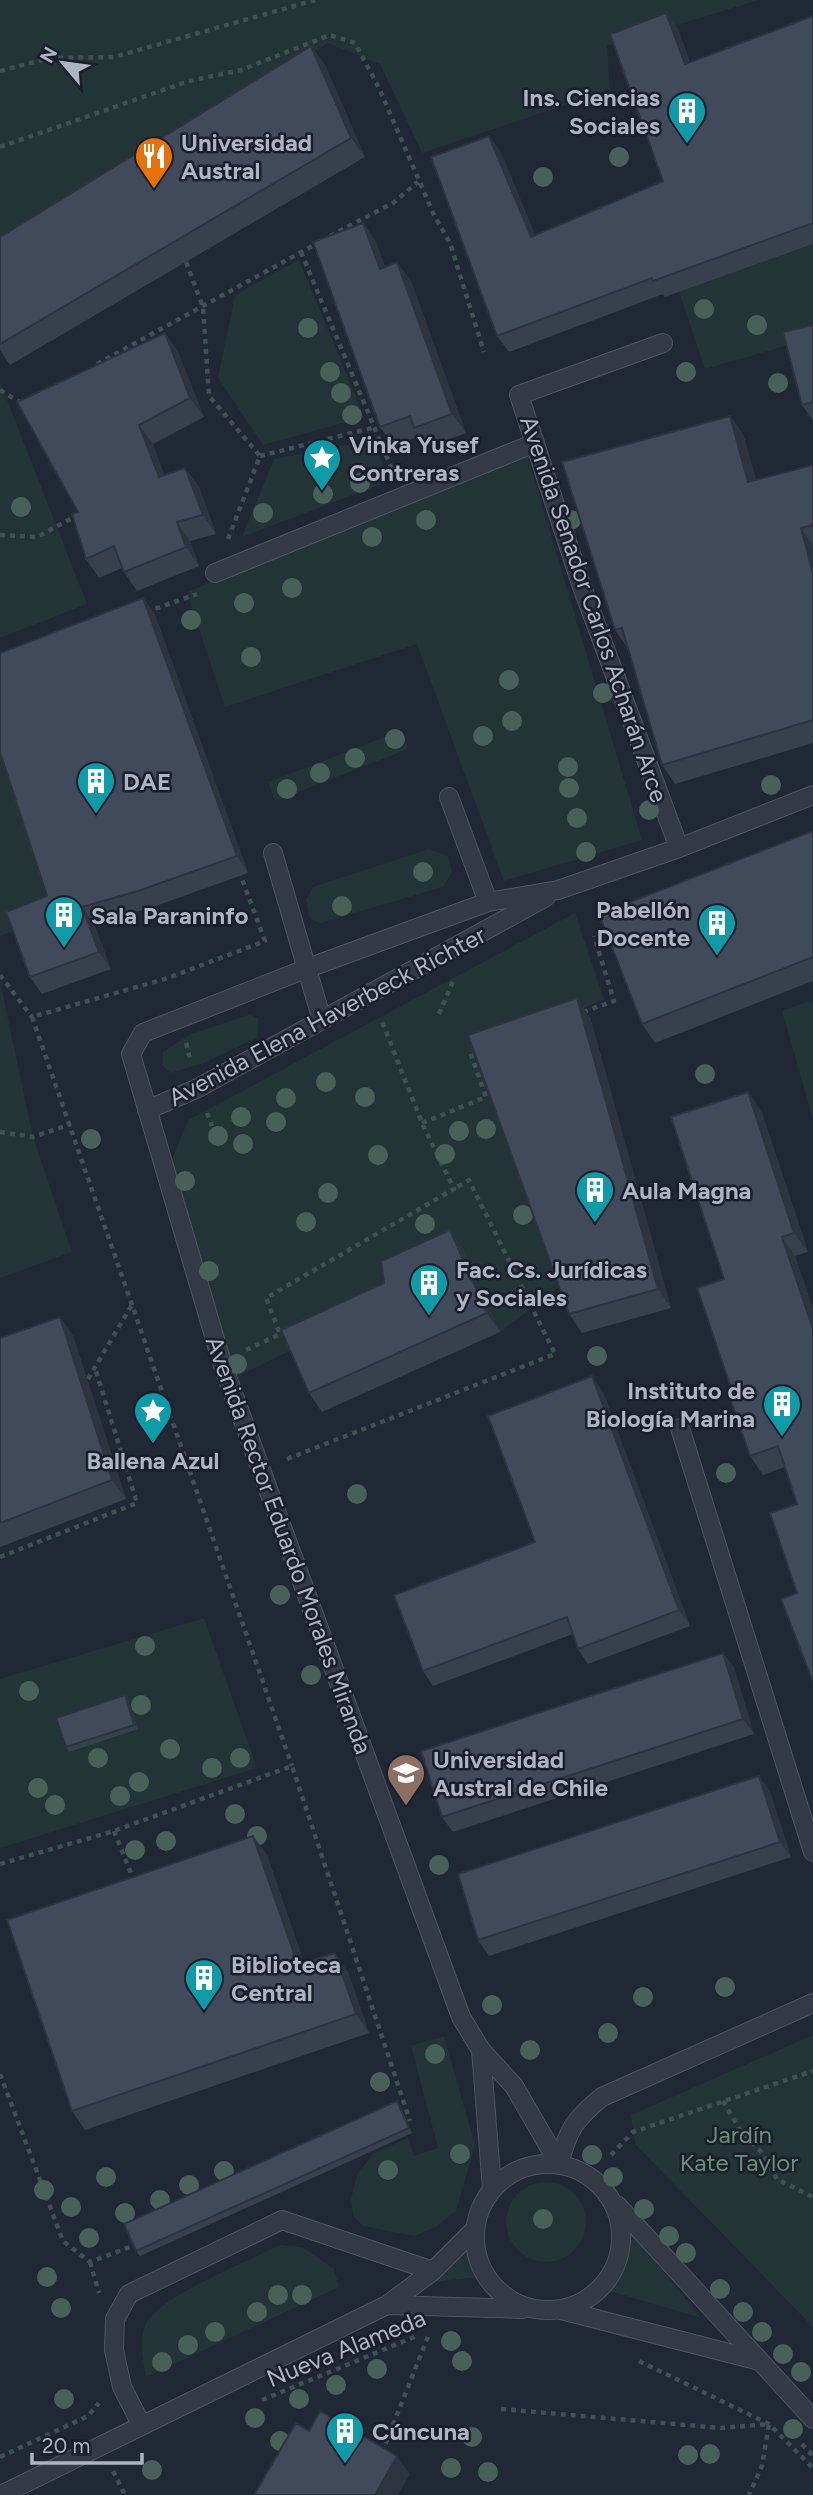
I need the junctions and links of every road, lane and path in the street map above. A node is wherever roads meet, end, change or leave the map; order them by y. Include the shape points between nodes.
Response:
1 (314, 0) edge
2 (0, 71) edge
3 (0, 147) edge
4 (418, 182) junction
5 (301, 252) junction
6 (186, 262) edge
7 (203, 307) junction
8 (663, 343) dead end
9 (484, 352) dead end
10 (95, 365) edge
11 (0, 390) edge
12 (23, 404) edge
13 (376, 427) junction
14 (535, 443) junction
15 (260, 456) junction
16 (403, 496) junction
17 (82, 512) edge
18 (0, 535) edge
19 (215, 573) joint
20 (813, 795) edge
21 (449, 797) dead end
22 (679, 848) junction
23 (273, 853) dead end
24 (558, 890) junction
25 (488, 902) junction
26 (594, 936) dead end
27 (308, 968) junction
28 (0, 975) edge
29 (371, 992) junction
30 (575, 1015) edge
31 (32, 1017) dead end
32 (179, 1017) junction
33 (321, 1017) junction
34 (483, 1047) edge
35 (198, 1088) junction
36 (147, 1110) junction
37 (422, 1123) junction
38 (71, 1124) dead end
39 (0, 1132) edge
40 (454, 1189) junction
41 (133, 1303) dead end
42 (222, 1363) junction
43 (95, 1368) junction
44 (88, 1378) dead end
45 (680, 1427) dead end
46 (259, 1470) junction
47 (0, 1557) edge
48 (114, 1831) junction
49 (813, 1852) edge
50 (0, 1864) edge
51 (136, 1887) edge
52 (813, 2003) edge
53 (481, 2050) junction
54 (813, 2071) edge
55 (0, 2074) edge
56 (723, 2101) junction
57 (410, 2121) dead end
58 (611, 2155) dead end
59 (559, 2164) junction
60 (492, 2189) junction
61 (813, 2197) edge
62 (612, 2200) junction
63 (474, 2230) junction
64 (135, 2245) edge
65 (90, 2262) junction
66 (433, 2271) junction
67 (100, 2296) dead end
68 (387, 2305) junction
69 (529, 2309) junction
70 (561, 2310) junction
71 (629, 2356) dead end
72 (756, 2360) junction
73 (101, 2390) dead end
74 (251, 2405) dead end
75 (501, 2409) dead end
76 (813, 2419) edge
77 (141, 2424) junction
78 (769, 2424) junction
79 (0, 2457) edge
80 (381, 2457) edge
81 (110, 2464) dead end
82 (813, 2468) edge
83 (1, 2495) edge
84 (125, 2495) edge
85 (749, 2495) edge

1 - 2 path via 114,57 49,58
3 - 4 path via 189,81 241,70 330,35 355,43
4 - 5 path via 393,203
4 - 9 path via 450,243
5 - 7 path
5 - 13 path
6 - 7 path
7 - 10 path
7 - 15 path via 209,396
8 - 14 lane, Avenida Senador Carlos Acharán Arce via 519,396
11 - 12 path
13 - 15 path
13 - 16 path
14 - 16 lane
14 - 22 lane, Avenida Senador Carlos Acharán Arce via 581,584
15 - 19 path
16 - 19 lane
17 - 18 path via 37,537
20 - 22 lane, Avenida Elena Haverbeck Richter
21 - 25 lane
22 - 24 lane, Avenida Elena Haverbeck Richter
23 - 27 lane
24 - 25 lane, Avenida Elena Haverbeck Richter
24 - 29 lane, Avenida Elena Haverbeck Richter via 470,942
25 - 27 lane, Avenida Elena Haverbeck Richter
26 - 30 path via 614,1002
27 - 32 lane, Avenida Elena Haverbeck Richter
27 - 33 lane
28 - 31 path
29 - 33 lane, Avenida Elena Haverbeck Richter
29 - 37 path
32 - 35 path
32 - 36 lane, Avenida Elena Haverbeck Richter via 142,1033 131,1054
33 - 35 lane, Avenida Elena Haverbeck Richter
34 - 37 path via 470,1052 485,1097
35 - 36 lane, Avenida Elena Haverbeck Richter
36 - 42 lane, Avenida Rector Eduardo Morales Miranda
37 - 40 path
38 - 39 path via 33,1137
40 - 42 path via 267,1298 280,1334
40 - 46 path via 469,1180 555,1354
41 - 43 path
42 - 46 lane, Avenida Rector Eduardo Morales Miranda
43 - 44 path
43 - 47 path via 137,1503
45 - 49 lane
46 - 53 lane, Avenida Rector Eduardo Morales Miranda via 461,2017
48 - 50 path
48 - 51 path
48 - 57 path via 292,1766
52 - 59 lane via 603,2096 576,2118
53 - 59 lane, Avenida Rector Eduardo Morales Miranda via 514,2086
53 - 60 lane, Avenida Rector Eduardo Morales Miranda
54 - 56 path
55 - 65 path via 63,2241
56 - 58 path via 633,2132
56 - 61 path via 777,2179
59 - 60 lane via 535,2165 511,2174
59 - 62 lane via 589,2177
60 - 63 lane
62 - 70 lane via 621,2227 619,2255 607,2280 587,2300
62 - 72 lane
63 - 66 lane
63 - 69 lane via 475,2251 494,2288
64 - 65 path
65 - 67 path
66 - 68 lane
66 - 77 lane via 282,2220 129,2294 115,2319 114,2350 122,2387
68 - 69 lane
68 - 77 lane
69 - 70 lane
70 - 72 lane
71 - 78 path
72 - 76 lane
73 - 79 path via 99,2403 88,2416
74 - 80 path, Nueva Alameda via 431,2330
75 - 78 path via 721,2428
77 - 83 lane
78 - 82 path
78 - 85 path via 762,2466
81 - 84 path

